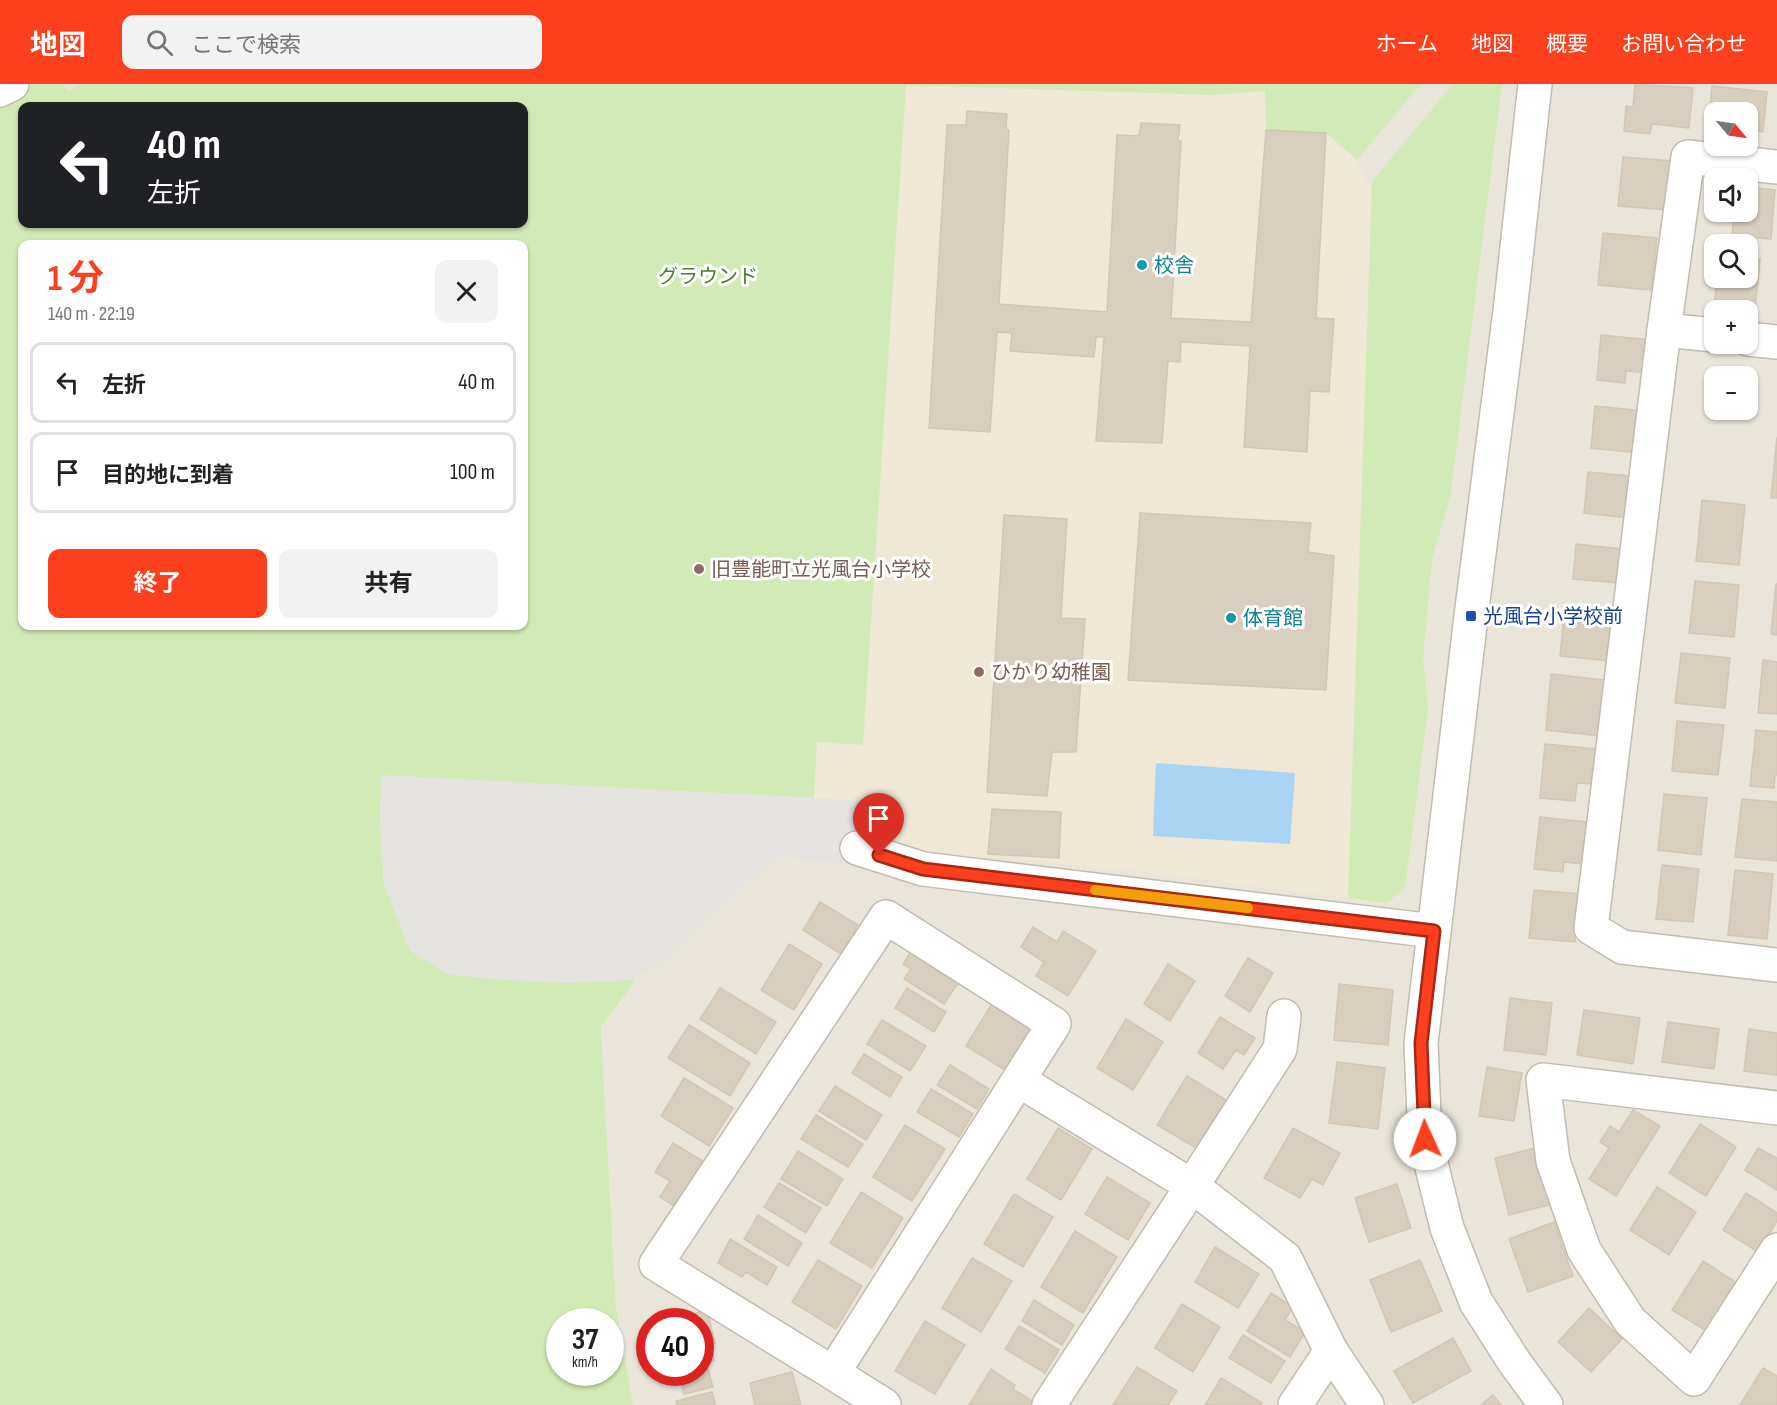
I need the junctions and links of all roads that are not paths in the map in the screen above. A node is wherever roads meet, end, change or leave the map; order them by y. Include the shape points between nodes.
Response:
1 (12, 84) edge
2 (1535, 84) edge
3 (0, 90) edge
4 (1777, 167) edge
5 (1664, 330) junction
6 (1704, 334) edge
7 (1758, 340) edge
8 (1777, 342) edge
9 (857, 849) dead end
10 (1434, 931) junction
11 (1777, 965) edge
12 (1284, 1016) dead end
13 (1020, 1081) junction
14 (1777, 1108) edge
15 (1192, 1186) junction
16 (1777, 1250) edge
17 (1331, 1350) junction
18 (833, 1373) junction
19 (884, 1405) edge
20 (1049, 1405) edge
21 (1294, 1405) edge
22 (1366, 1405) edge
23 (1546, 1405) edge

1 - 3 street
2 - 10 street
4 - 5 street via 1688,157
5 - 6 street
5 - 11 street via 1591,928 1622,947
7 - 8 street
9 - 10 street via 923,869
10 - 23 street via 1421,1043 1425,1139 1447,1228 1476,1302
12 - 15 street via 1280,1049
13 - 15 street
13 - 18 street
13 - 18 street via 1054,1024 886,917 656,1264
14 - 16 street via 1543,1080 1553,1161 1584,1250 1630,1321 1694,1379
15 - 17 street via 1285,1258
15 - 20 street
17 - 21 street
17 - 22 street
18 - 19 street

